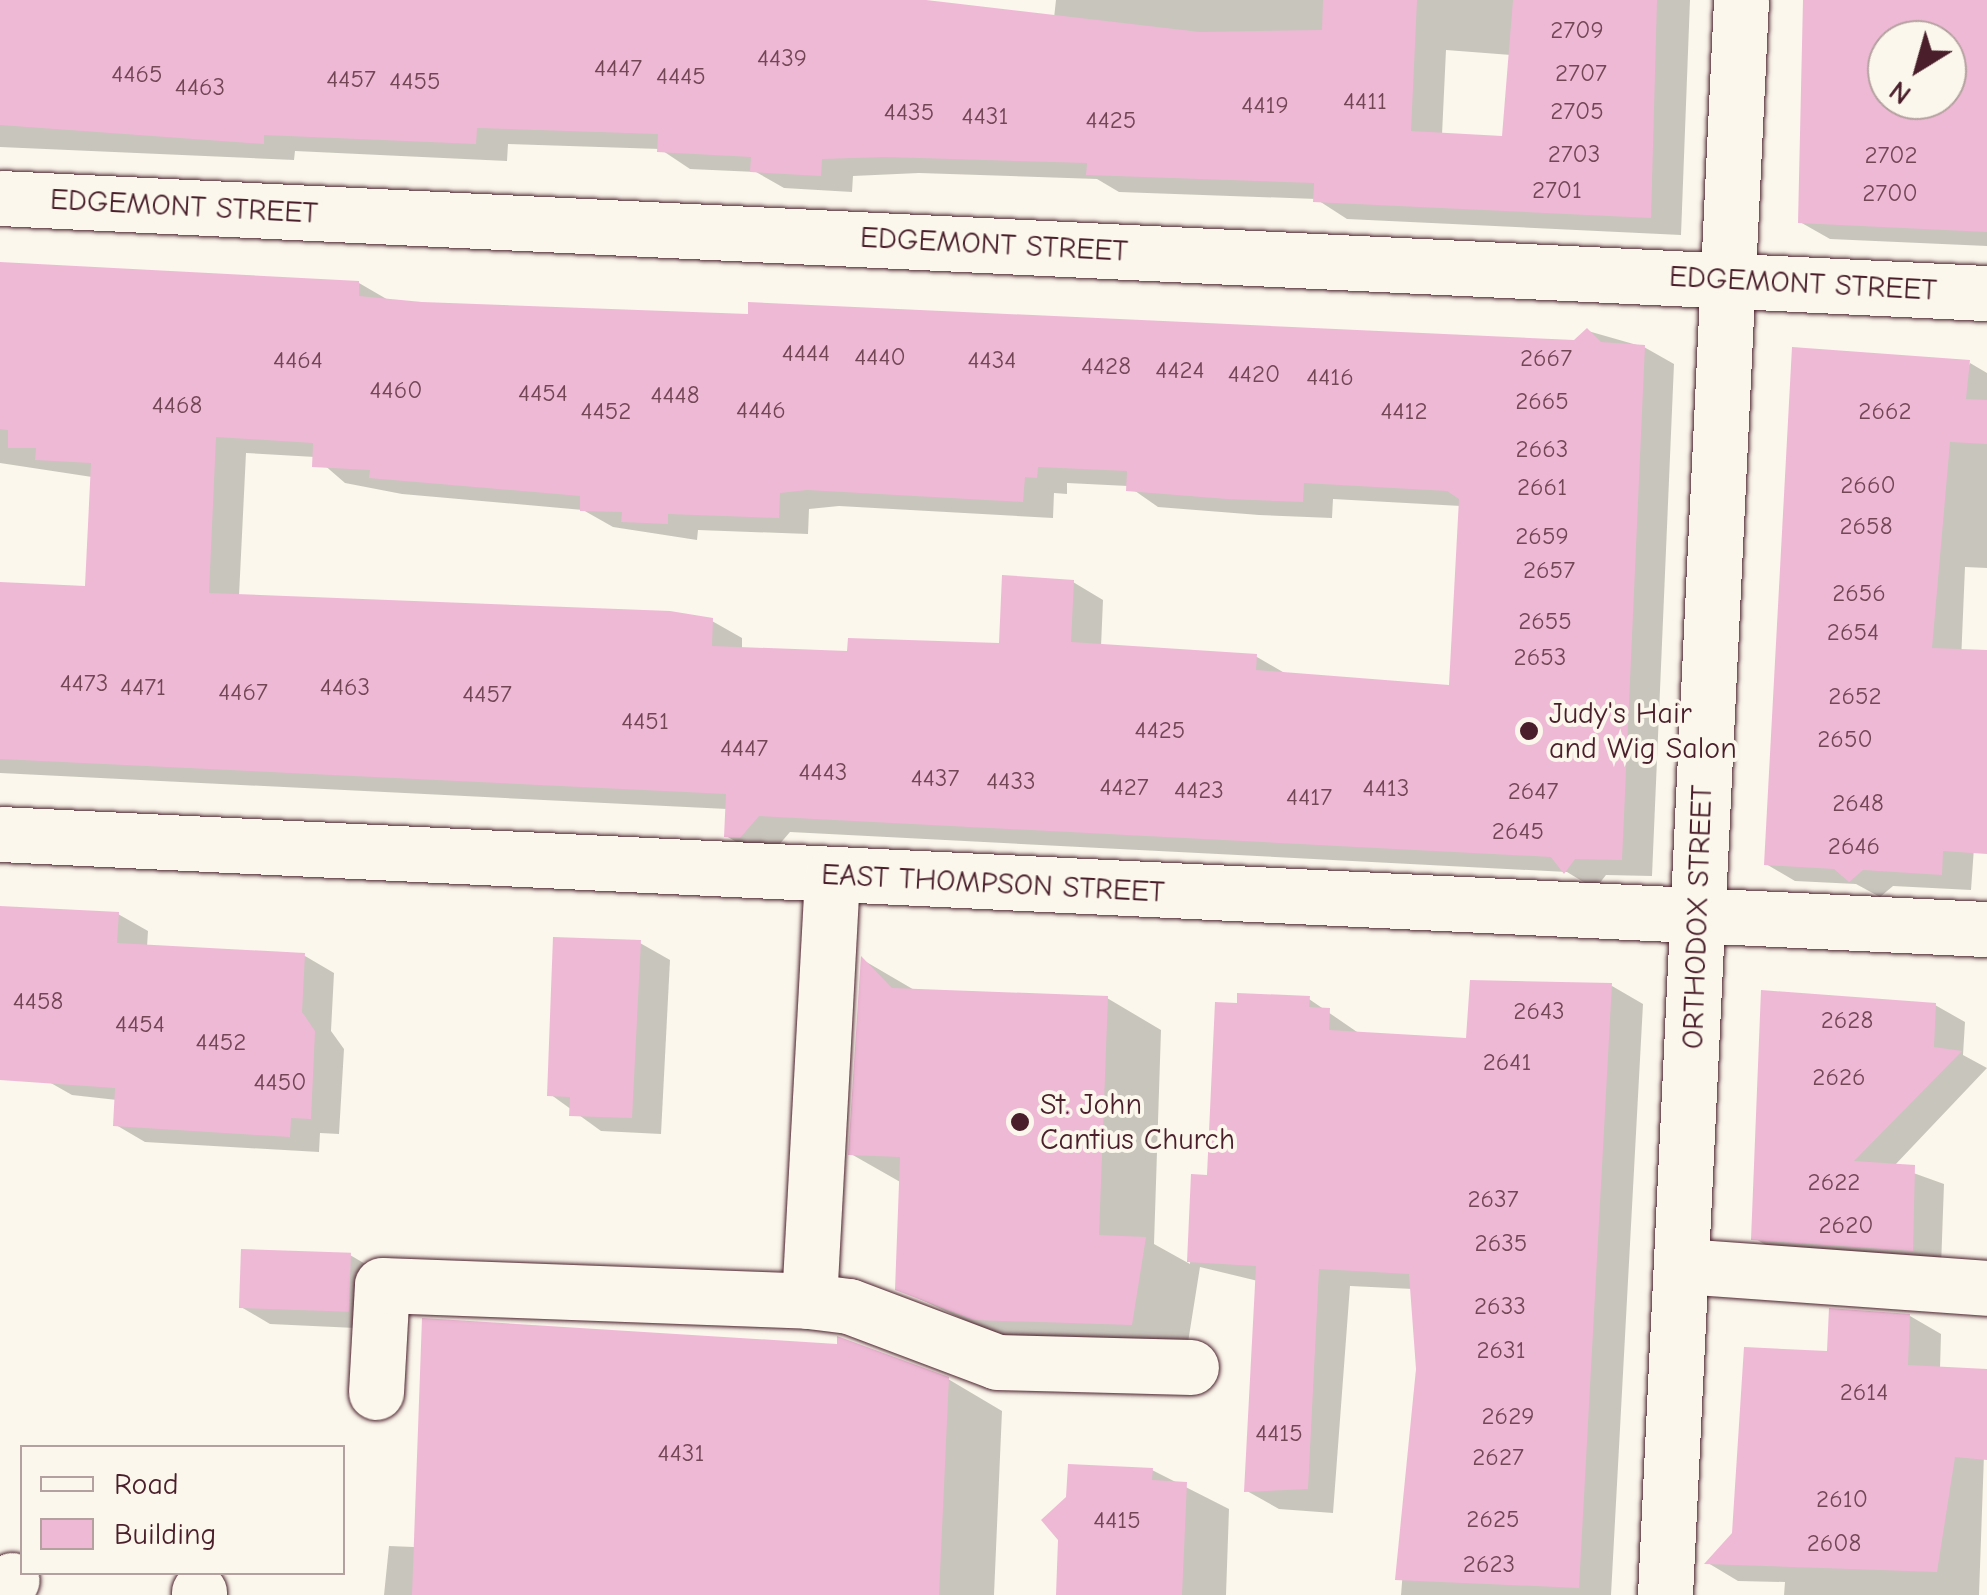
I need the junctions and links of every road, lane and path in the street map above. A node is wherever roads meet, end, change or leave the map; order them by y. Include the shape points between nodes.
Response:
1 (1741, 0) edge
2 (0, 198) edge
3 (1721, 280) junction
4 (1987, 293) edge
5 (0, 834) edge
6 (832, 876) junction
7 (1699, 915) junction
8 (1987, 930) edge
9 (1682, 1266) junction
10 (1987, 1288) edge
11 (809, 1301) junction
12 (1191, 1367) dead end
13 (376, 1392) dead end
14 (1665, 1595) edge

1 - 3 street, ORTHODOX STREET
2 - 3 street, EDGEMONT STREET
3 - 4 street, EDGEMONT STREET
3 - 7 street, ORTHODOX STREET
5 - 6 street, EAST THOMPSON STREET
6 - 7 street, EAST THOMPSON STREET
6 - 11 street
7 - 8 street, EAST THOMPSON STREET
7 - 9 street, ORTHODOX STREET
9 - 10 street
9 - 14 street, ORTHODOX STREET
11 - 12 street via 849,1306 996,1362
11 - 13 street via 382,1285

